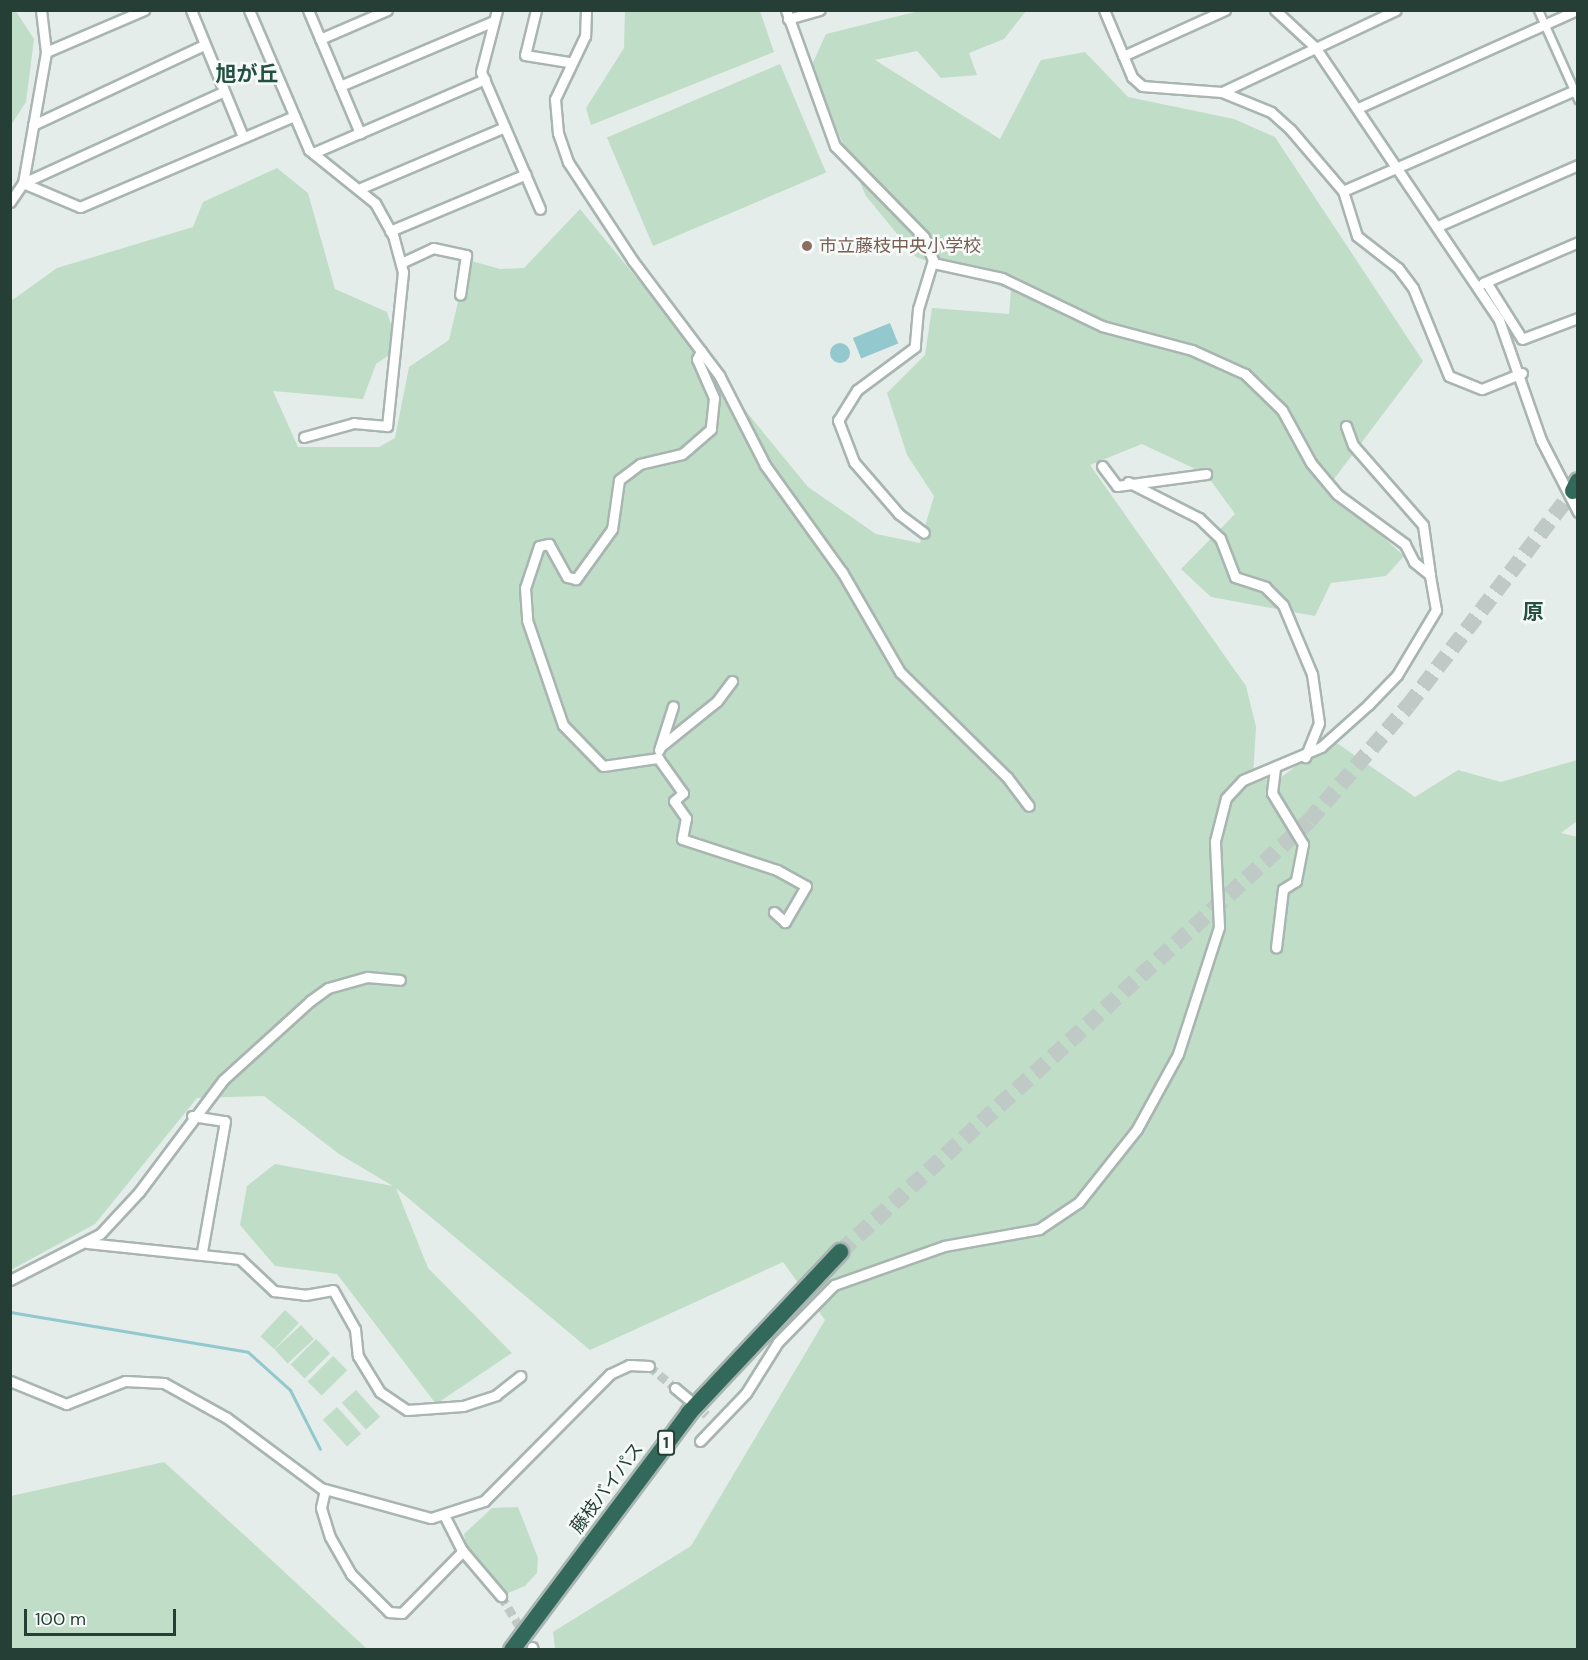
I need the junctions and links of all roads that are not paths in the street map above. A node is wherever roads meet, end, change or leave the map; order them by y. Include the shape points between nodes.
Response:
1 (41, 10) edge
2 (190, 10) edge
3 (308, 10) edge
4 (387, 10) edge
5 (497, 10) edge
6 (536, 10) edge
7 (586, 10) edge
8 (820, 10) edge
9 (1104, 10) edge
10 (1224, 10) edge
11 (1275, 10) edge
12 (1538, 10) edge
13 (1577, 10) edge
14 (1392, 11) edge
15 (138, 12) edge
16 (252, 12) edge
17 (787, 15) edge
18 (494, 21) junction
19 (1544, 25) junction
20 (320, 39) junction
21 (204, 45) junction
22 (1315, 46) junction
23 (46, 52) junction
24 (1123, 56) junction
25 (568, 62) junction
26 (485, 79) junction
27 (340, 86) junction
28 (223, 92) junction
29 (1222, 92) junction
30 (1576, 93) edge
31 (1358, 108) junction
32 (294, 116) junction
33 (33, 125) junction
34 (505, 127) junction
35 (360, 133) junction
36 (243, 138) junction
37 (313, 153) junction
38 (1578, 165) edge
39 (1398, 169) junction
40 (526, 174) junction
41 (23, 183) junction
42 (362, 188) junction
43 (1343, 191) junction
44 (10, 202) edge
45 (540, 209) dead end
46 (1438, 226) junction
47 (390, 231) junction
48 (1578, 242) edge
49 (401, 263) junction
50 (933, 263) junction
51 (1486, 282) junction
52 (1475, 286) junction
53 (460, 294) dead end
54 (1578, 318) edge
55 (701, 351) junction
56 (1522, 373) junction
57 (1346, 426) dead end
58 (304, 436) dead end
59 (1102, 466) dead end
60 (1206, 474) dead end
61 (1128, 482) junction
62 (1578, 513) edge
63 (924, 533) dead end
64 (1430, 574) junction
65 (732, 681) dead end
66 (673, 706) dead end
67 (660, 747) junction
68 (1305, 757) junction
69 (658, 758) junction
70 (1275, 768) junction
71 (1029, 806) dead end
72 (774, 912) dead end
73 (1276, 948) dead end
74 (400, 980) dead end
75 (192, 1116) junction
76 (87, 1243) junction
77 (202, 1252) junction
78 (840, 1252) tunnel mouth
79 (10, 1280) edge
80 (649, 1366) dead end
81 (520, 1376) dead end
82 (10, 1381) edge
83 (675, 1388) tunnel mouth
84 (688, 1399) tunnel mouth
85 (707, 1415) tunnel mouth
86 (715, 1422) junction
87 (700, 1442) dead end
88 (325, 1490) junction
89 (444, 1515) junction
90 (463, 1551) junction
91 (501, 1596) tunnel mouth
92 (512, 1650) edge

1 - 23 street
2 - 21 street
3 - 20 street
4 - 20 street
5 - 18 street
6 - 25 street via 525,55
7 - 25 street via 585,36
8 - 17 street
9 - 24 street
10 - 24 street
11 - 22 street
12 - 19 street
13 - 19 street
14 - 22 street
15 - 23 street
16 - 32 street
17 - 50 street via 835,146 924,237
18 - 26 street via 482,72
18 - 27 street
19 - 30 street
19 - 31 street
20 - 27 street
21 - 28 street
21 - 33 street
22 - 29 street
22 - 31 street
23 - 33 street
24 - 29 street via 1142,86
25 - 55 street via 555,106 568,162
26 - 34 street
26 - 35 street
27 - 35 street
28 - 36 street
28 - 41 street
29 - 43 street via 1271,112
30 - 39 street
31 - 39 street
32 - 36 street
32 - 37 street
33 - 41 street
34 - 40 street
34 - 42 street
35 - 37 street
36 - 41 street via 80,207
37 - 42 street
38 - 46 street
39 - 43 street
39 - 46 street
40 - 45 street
40 - 47 street
41 - 44 street
42 - 47 street
43 - 56 street via 1357,236 1398,268 1413,288 1449,376 1482,389
46 - 52 street
47 - 49 street
48 - 51 street
49 - 53 street via 433,248 466,255
49 - 58 street via 404,288 387,426 354,423
50 - 63 street via 918,309 915,347 857,390 838,420 854,462 899,514
50 - 64 street via 1002,278 1102,327 1192,351 1245,374 1282,410 1311,463 1337,494 1405,544 1414,562
51 - 52 street
51 - 54 street via 1522,339
52 - 56 street via 1499,320
55 - 69 street via 697,359 714,399 715,414 703,441 682,454 640,464 619,480 612,529 576,579 567,577 545,543 539,546 525,588 527,620 562,725 603,766
55 - 71 street via 728,389 765,465 842,572 900,672 1007,777
56 - 62 street via 1541,440
57 - 64 street via 1353,445 1423,525
59 - 61 street via 1117,486
60 - 61 street
61 - 68 street via 1199,518 1220,538 1234,577 1264,587 1283,605 1312,674 1319,723
64 - 68 street via 1433,620 1404,656 1397,675
65 - 67 street
66 - 67 street
67 - 69 street
68 - 70 street
69 - 72 street via 683,793 674,801 686,818 682,839 777,870 806,886 785,922
70 - 73 street via 1270,778 1272,793 1303,843 1296,881 1284,889
70 - 86 street via 1243,780 1226,798 1215,841 1219,927 1178,1054 1137,1129 1079,1203 1039,1229 944,1246 834,1285 778,1342 746,1393
74 - 75 street via 367,977 328,988 223,1080
75 - 76 street via 139,1192
75 - 77 street via 225,1121
76 - 77 street
76 - 79 street
77 - 81 street via 240,1259 274,1291 305,1295 333,1290 355,1329 358,1356 380,1392 407,1410 463,1406 496,1395
78 - 92 highway, 藤枝バイパス / 1 via 689,1413
80 - 89 street via 628,1365 609,1374 491,1496
82 - 88 street via 66,1404 125,1381 164,1383 227,1418
83 - 84 street
85 - 86 street
86 - 87 street
88 - 89 street via 431,1518
88 - 90 street via 321,1508 330,1537 351,1574 389,1612 402,1613
89 - 90 street
90 - 91 street

